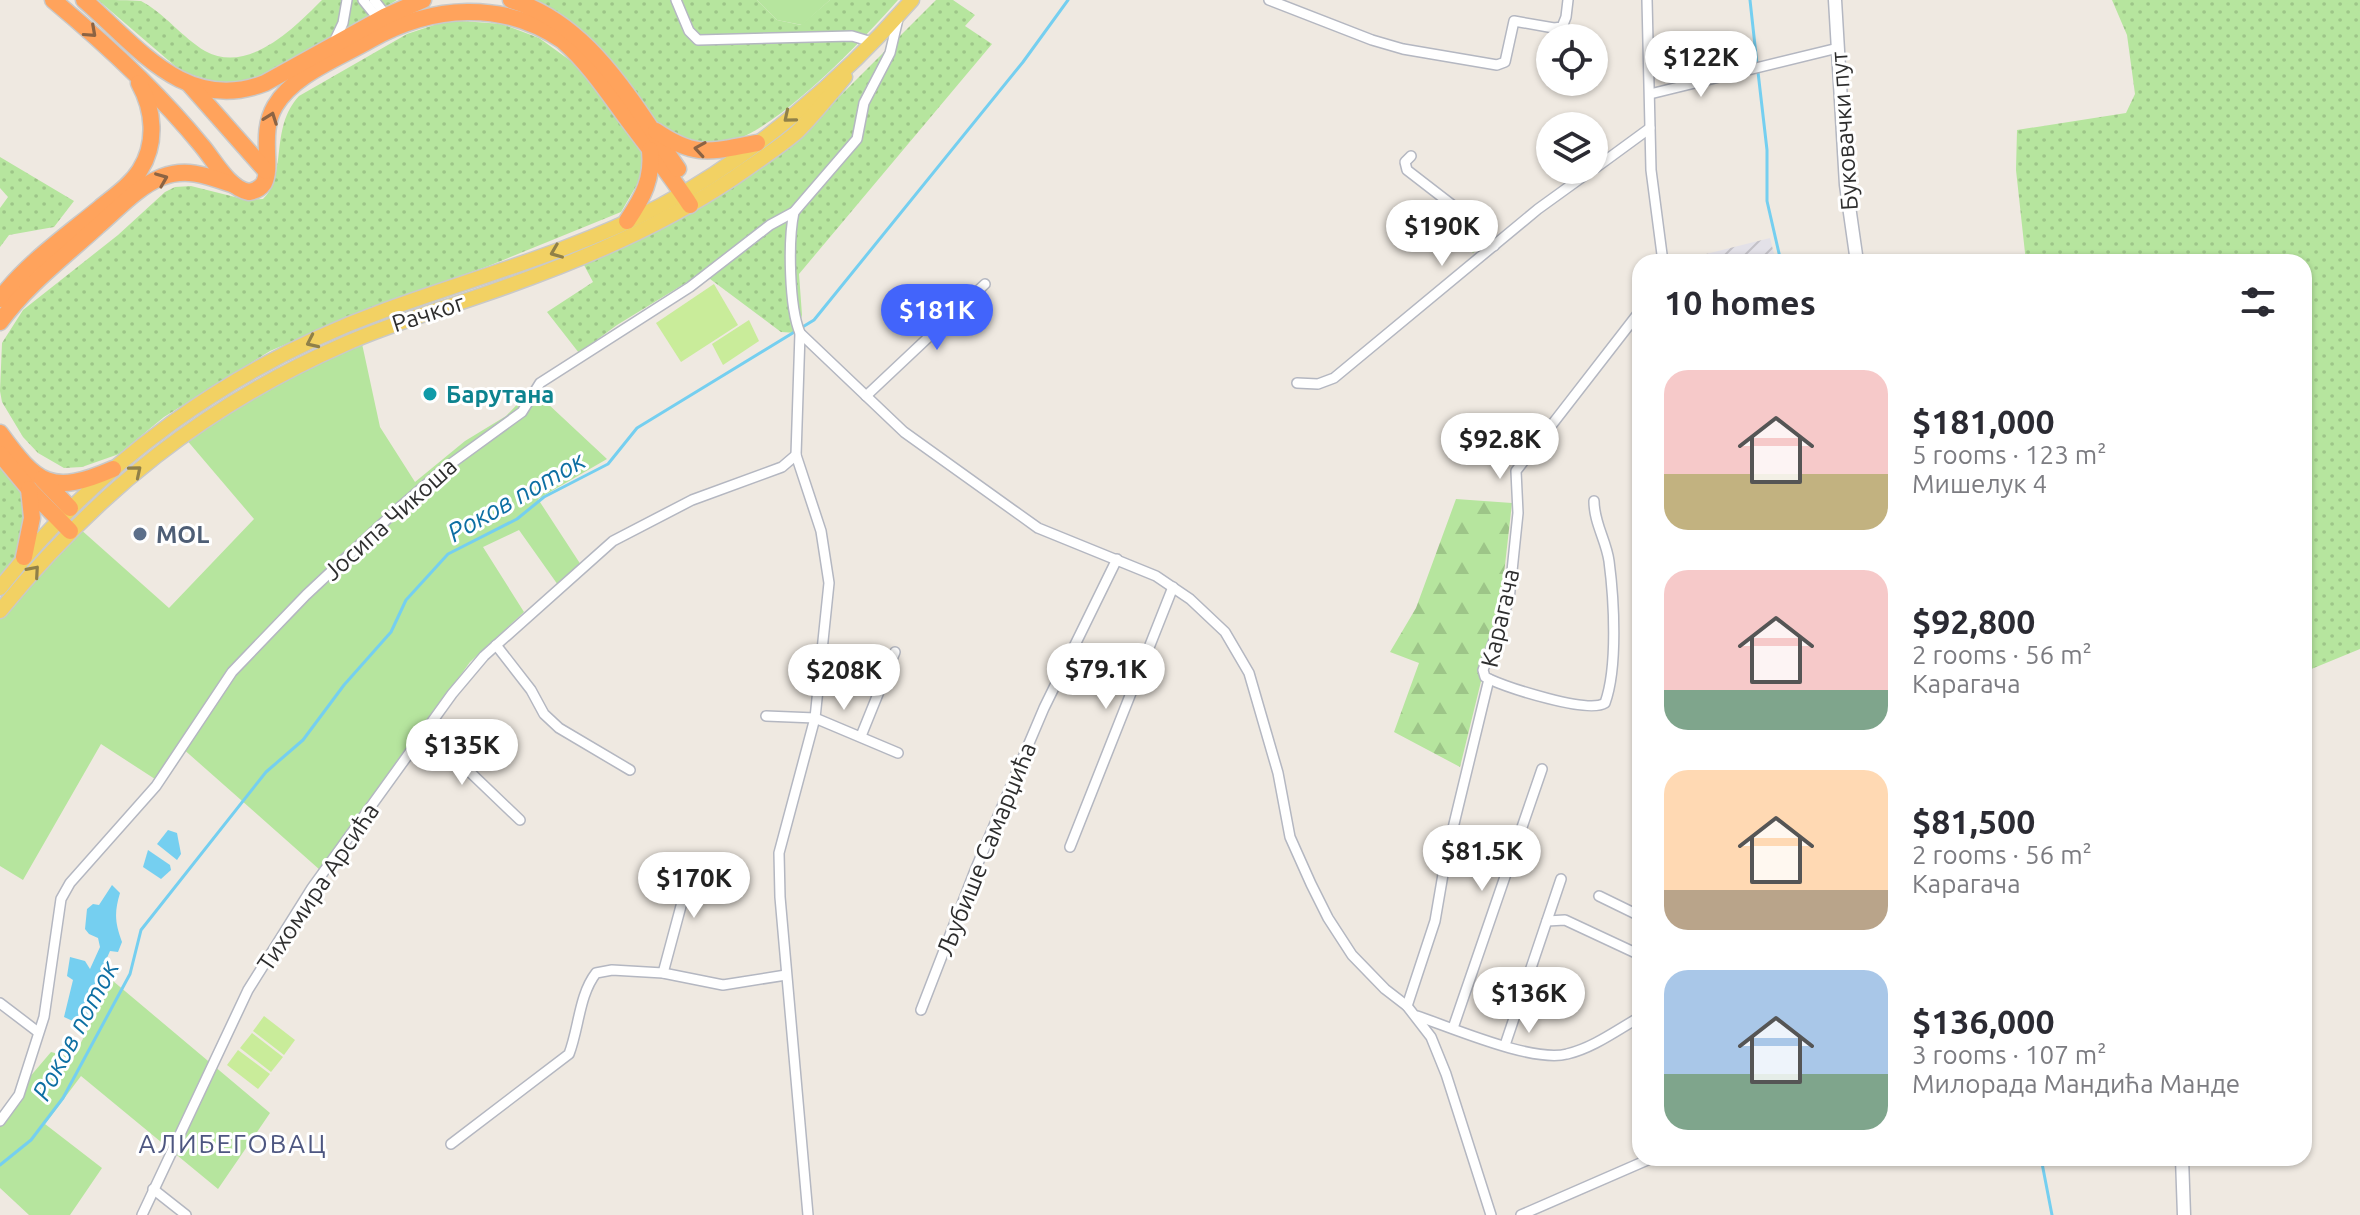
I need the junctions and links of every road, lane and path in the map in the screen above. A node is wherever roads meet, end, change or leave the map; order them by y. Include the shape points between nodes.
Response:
1 (53, 0) edge
2 (84, 0) edge
3 (347, 0) edge
4 (363, 0) edge
5 (374, 0) edge
6 (423, 0) edge
7 (511, 0) edge
8 (676, 0) edge
9 (912, 0) edge
10 (1269, 0) edge
11 (1568, 0) edge
12 (1647, 0) edge
13 (1835, 0) edge
14 (899, 15) junction
15 (386, 23) junction
16 (872, 42) junction
17 (332, 45) junction
18 (1838, 48) junction
19 (127, 65) junction
20 (189, 85) junction
21 (1650, 94) junction
22 (648, 125) junction
23 (1650, 128) junction
24 (757, 143) junction
25 (650, 150) junction
26 (1411, 156) dead end
27 (1608, 158) edge
28 (266, 171) junction
29 (1574, 184) edge
30 (234, 185) junction
31 (690, 196) junction
32 (794, 212) junction
33 (627, 221) junction
34 (1494, 246) junction
35 (1662, 254) edge
36 (1856, 254) edge
37 (985, 284) dead end
38 (0, 299) edge
39 (1632, 321) edge
40 (0, 322) edge
41 (798, 329) junction
42 (1297, 383) dead end
43 (866, 396) junction
44 (0, 433) edge
45 (0, 454) edge
46 (796, 455) junction
47 (113, 469) junction
48 (35, 484) junction
49 (1594, 501) dead end
50 (66, 520) junction
51 (24, 557) junction
52 (1117, 559) junction
53 (1173, 587) junction
54 (0, 588) edge
55 (0, 611) edge
56 (496, 645) junction
57 (895, 652) dead end
58 (1489, 679) junction
59 (766, 716) dead end
60 (815, 718) junction
61 (427, 731) junction
62 (861, 736) junction
63 (898, 753) dead end
64 (1542, 769) dead end
65 (630, 770) dead end
66 (520, 820) dead end
67 (1070, 847) dead end
68 (690, 860) dead end
69 (1561, 879) dead end
70 (1599, 896) dead end
71 (1632, 912) edge
72 (1547, 921) junction
73 (1632, 951) edge
74 (663, 973) junction
75 (786, 975) junction
76 (0, 1003) edge
77 (1407, 1006) junction
78 (921, 1010) dead end
79 (1417, 1016) junction
80 (1632, 1024) edge
81 (1453, 1028) junction
82 (38, 1032) junction
83 (1505, 1045) junction
84 (0, 1121) edge
85 (451, 1144) dead end
86 (1634, 1166) edge
87 (2182, 1166) edge
88 (153, 1189) junction
89 (142, 1215) edge
90 (186, 1215) edge
91 (808, 1215) edge
92 (1491, 1215) edge
93 (1521, 1215) edge
94 (2184, 1215) edge

1 -> 19 highway
2 - 20 highway via 155,64
3 - 17 street
4 - 15 street
5 - 15 street
6 - 15 highway
7 - 22 highway via 540,11 579,39
8 - 16 street via 698,40 852,36
9 - 14 main road, Рачког
10 - 11 street via 1382,43 1501,65 1514,21 1558,28
12 - 21 street
13 - 18 street, Буковачки пут
14 - 16 main road, Рачког
14 - 32 street, Јосипа Чикоша via 890,53 864,103 857,139
15 - 17 highway
15 - 25 highway via 471,8 536,23 588,66
28 -> 15 highway via 267,124 285,93
16 -> 24 main road, Рачког
16 - 31 main road, Рачког via 796,133 738,175
17 - 20 highway via 255,87 218,91
18 - 21 street
18 - 36 street, Буковачки пут
19 - 30 highway via 178,116
19 - 38 highway via 148,101 152,128 139,173
20 - 28 highway
21 - 23 street
24 -> 22 highway via 699,151
22 - 31 highway
23 - 27 street
23 - 35 street
24 - 31 main road, Рачког
25 - 31 highway
25 - 33 highway via 648,186
26 - 34 street via 1405,162 1407,170 1473,221
28 - 30 highway via 263,184 254,191
29 - 34 street
40 -> 30 highway via 16,299 138,191 183,173
31 - 33 main road, Рачког
50 -> 31 main road, Рачког via 207,418 274,378 387,327 604,248
32 - 41 street via 791,269
32 - 82 street, Јосипа Чикоша via 690,287 540,383 522,412 399,508 232,672 156,786 61,899
33 -> 47 main road, Рачког via 543,258 383,311 309,343 198,405
34 - 42 street via 1334,378
37 - 43 street
39 - 58 street, Карагача via 1516,471 1518,513 1509,600 1483,670
41 - 43 street
41 - 46 street
43 - 52 street via 904,432 1038,528
44 - 48 highway
45 - 48 highway
46 - 56 street, Тихомира Арсића via 782,467 692,500 613,541
46 - 60 street via 821,531 829,583
47 - 48 highway via 84,482
47 - 50 main road, Рачког
48 - 50 highway
48 - 51 highway
49 - 58 street, Карагача via 1609,559 1614,661 1605,703 1597,708 1561,701
50 - 51 main road, Рачког
55 -> 50 main road, Рачког
51 - 54 main road, Рачког
52 - 53 street
52 - 78 street, Љубише Самарџића via 1044,708
53 - 67 street
53 - 77 street via 1225,632 1249,673 1290,837 1328,918 1352,955
56 - 61 street, Тихомира Арсића
56 - 65 street via 552,721
57 - 62 street
58 - 77 street, Карагача via 1435,921
59 - 60 street
60 - 62 street
60 - 75 street via 779,853
61 - 66 street
61 - 88 street, Тихомира Арсића via 312,888 248,990
62 - 63 street
64 - 81 street
68 - 74 street
69 - 72 street
70 - 71 street
72 - 73 street via 1565,920
72 - 83 street
74 - 75 street via 723,985
74 - 85 street via 596,973 587,985 569,1054
75 - 91 street
76 - 82 street
77 - 79 street
79 - 81 street
79 - 92 street via 1446,1074
80 - 83 street via 1569,1054 1547,1056
81 - 83 street
82 - 84 street, Јосипа Чикоша via 19,1095
86 - 93 street
87 - 94 street
88 - 89 street, Тихомира Арсића
88 - 90 street

